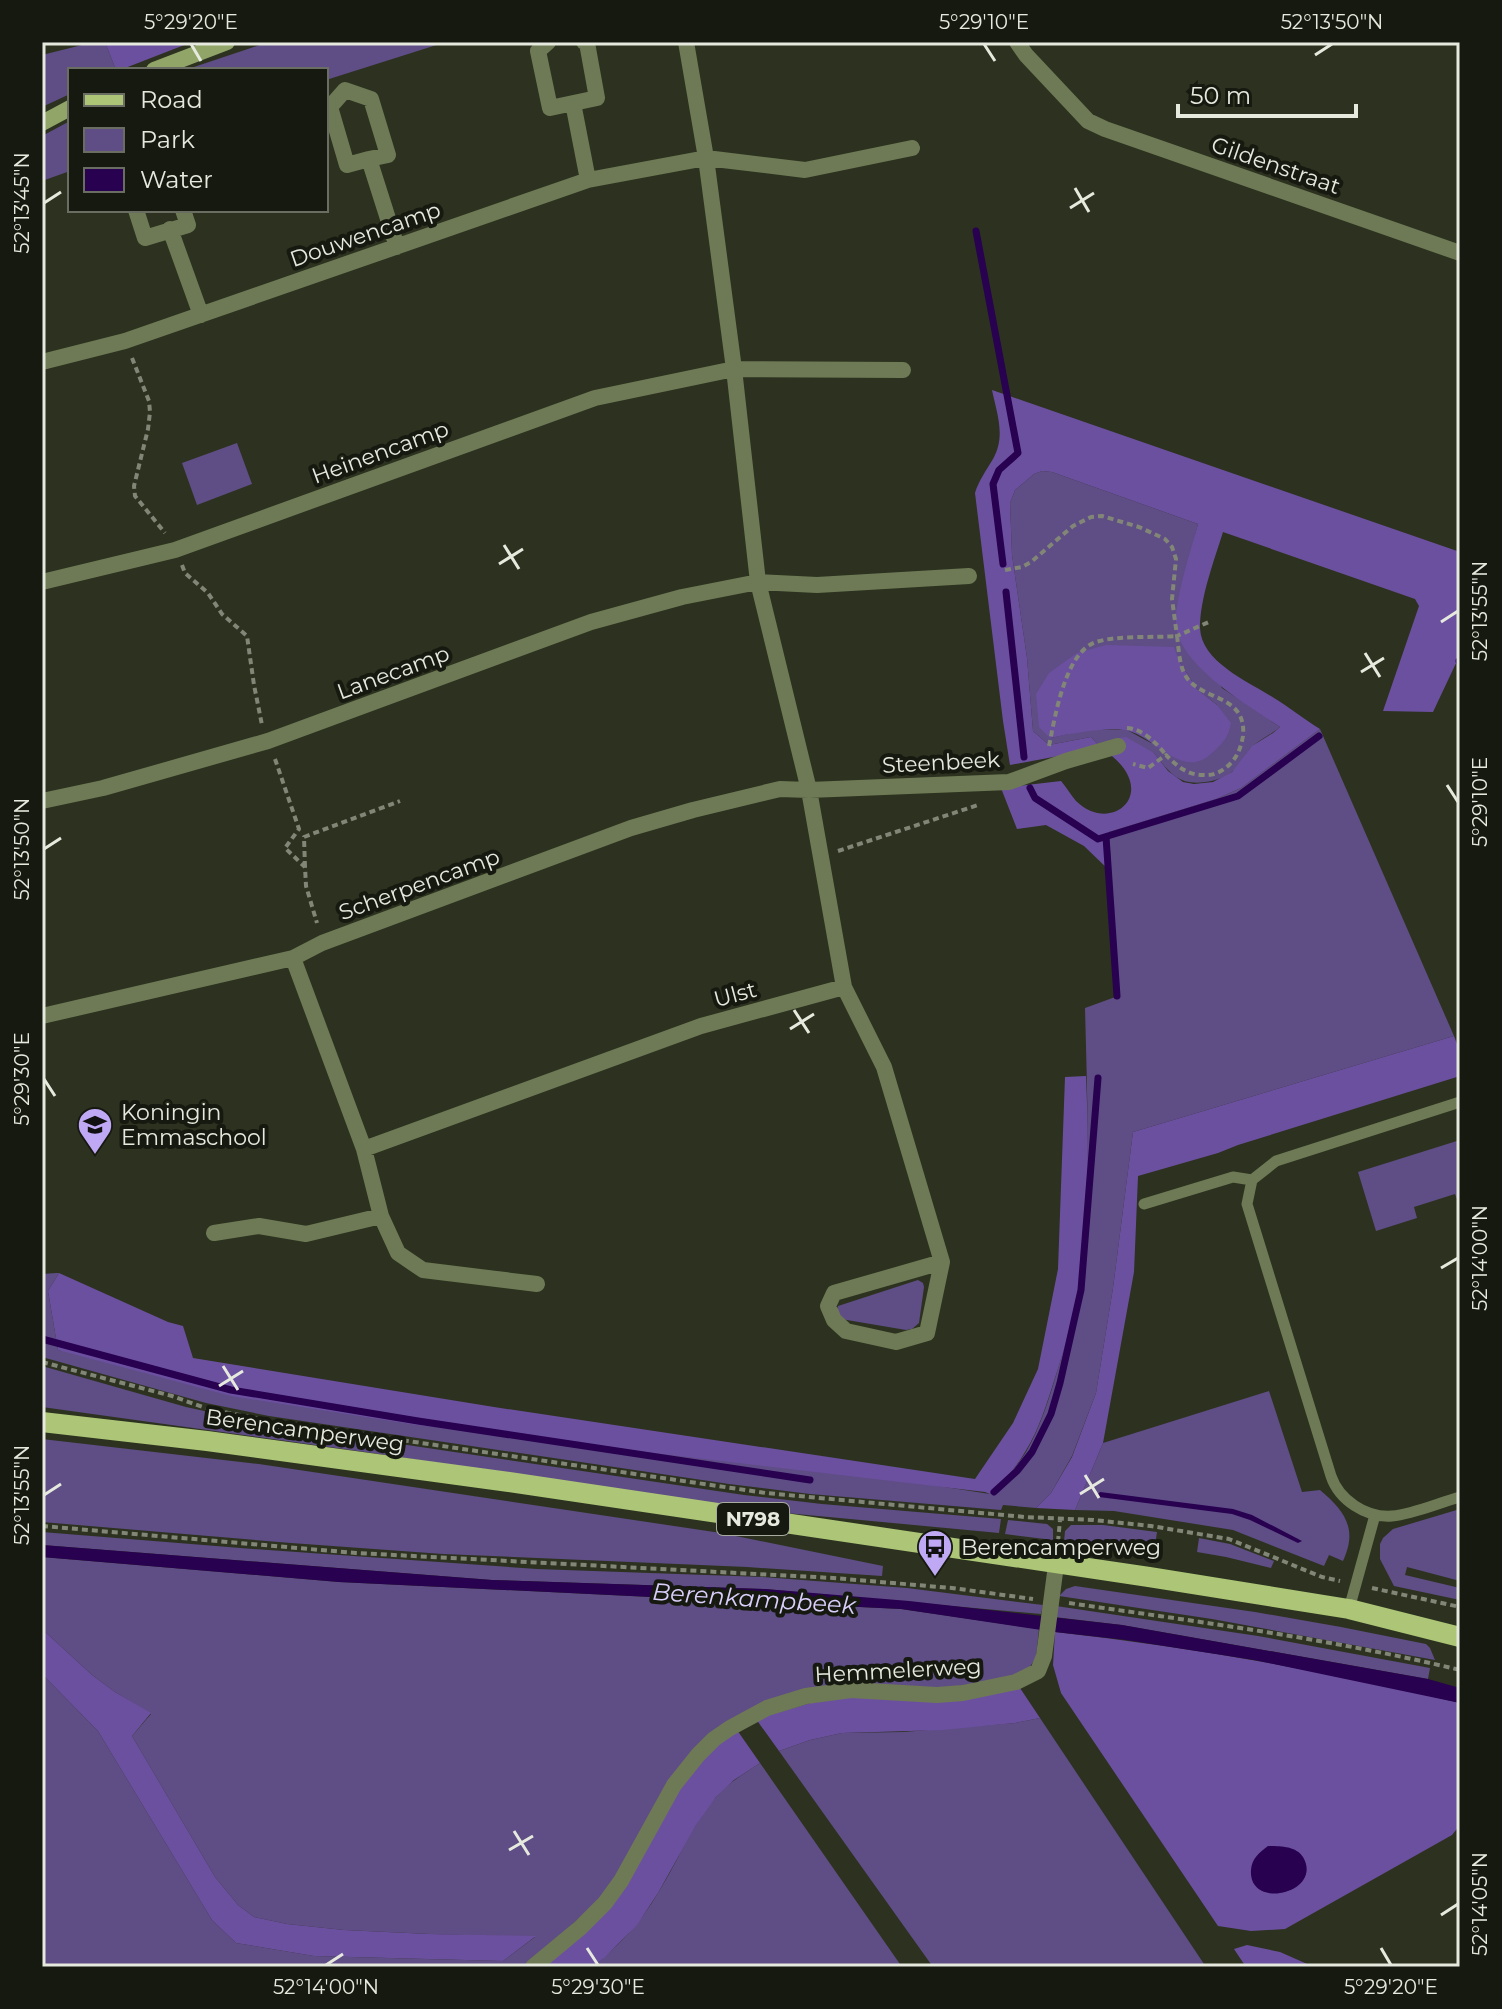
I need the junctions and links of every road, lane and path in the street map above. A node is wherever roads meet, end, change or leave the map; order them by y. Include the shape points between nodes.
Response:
1 (227, 42) edge
2 (548, 42) edge
3 (584, 42) edge
4 (686, 42) edge
5 (1017, 42) edge
6 (159, 68) edge
7 (573, 103) junction
8 (68, 109) edge
9 (42, 123) edge
10 (912, 148) dead end
11 (706, 158) junction
12 (369, 159) junction
13 (588, 180) junction
14 (137, 212) edge
15 (184, 212) edge
16 (170, 229) junction
17 (397, 247) junction
18 (1460, 253) edge
19 (201, 315) junction
20 (125, 341) junction
21 (42, 362) edge
22 (734, 369) junction
23 (903, 370) dead end
24 (175, 550) junction
25 (1005, 570) dead end
26 (969, 576) dead end
27 (42, 582) edge
28 (758, 582) junction
29 (1211, 621) dead end
30 (1177, 636) junction
31 (268, 741) junction
32 (1118, 746) dead end
33 (1133, 764) dead end
34 (1046, 769) junction
35 (998, 782) junction
36 (809, 790) junction
37 (42, 801) edge
38 (400, 801) dead end
39 (299, 829) junction
40 (304, 837) junction
41 (821, 856) junction
42 (305, 867) junction
43 (318, 927) dead end
44 (293, 958) junction
45 (844, 987) junction
46 (42, 1016) edge
47 (1460, 1102) edge
48 (364, 1149) junction
49 (1252, 1180) junction
50 (1144, 1204) dead end
51 (381, 1216) junction
52 (214, 1233) dead end
53 (942, 1262) junction
54 (537, 1284) dead end
55 (42, 1362) edge
56 (42, 1422) edge
57 (1460, 1497) edge
58 (1375, 1515) junction
59 (42, 1526) edge
60 (1056, 1565) junction
61 (1356, 1584) junction
62 (1050, 1605) junction
63 (1460, 1607) edge
64 (1349, 1609) junction
65 (1460, 1637) edge
66 (1460, 1670) edge
67 (533, 1967) edge

1 - 6 street
2 - 7 street via 538,51 550,108
3 - 7 street via 597,98
4 - 11 street
5 - 18 street, Gildenstraat via 1088,121
7 - 13 street
8 - 9 street
10 - 11 street via 805,170
11 - 13 street, Douwencamp
11 - 22 street
12 - 12 street via 347,165 330,107 345,90 371,99 388,155
12 - 17 street
13 - 17 street, Douwencamp
14 - 16 street via 145,238
15 - 16 street via 188,225
16 - 19 street
17 - 19 street, Douwencamp
19 - 20 street, Douwencamp
20 - 21 street, Douwencamp
20 - 24 path via 150,412 135,496
22 - 23 street
22 - 24 street, Heinencamp via 595,398
22 - 28 street
24 - 27 street, Heinencamp
24 - 31 path via 185,573 247,636
25 - 30 path via 1031,562 1091,517 1139,527 1172,547
26 - 28 street via 817,585
28 - 31 street, Lanecamp via 591,622
28 - 36 street
29 - 30 path
30 - 33 path via 1190,682 1236,711 1243,724 1241,746 1225,769 1212,775 1184,770 1166,755 1148,768
30 - 34 path via 1110,639 1079,653 1064,686
31 - 37 street, Lanecamp
31 - 39 path
32 - 34 street, Steenbeek
34 - 35 street, Steenbeek
35 - 36 street, Steenbeek
35 - 41 path via 1001,797
36 - 41 street
36 - 44 street, Scherpencamp via 780,789 631,828
38 - 40 path
39 - 40 path
39 - 42 path via 285,848
40 - 42 path
41 - 45 street
42 - 43 path
44 - 46 street, Scherpencamp
44 - 48 street
45 - 48 street, Ulst via 701,1026
45 - 53 street via 884,1067
47 - 49 lane via 1276,1161
48 - 51 street
49 - 50 lane via 1233,1177
49 - 58 lane via 1247,1204 1334,1485 1353,1505
51 - 52 street via 306,1234 259,1226
51 - 54 street via 398,1253 423,1270
53 - 53 street via 927,1333 896,1342 846,1331 834,1320 828,1306 834,1293
55 - 61 path, Berencamperweg via 270,1421 766,1493 1093,1520 1221,1537 1322,1577
56 - 60 main road, Berencamperweg / N798 via 509,1482
57 - 58 lane via 1391,1516
58 - 61 lane
59 - 62 path via 371,1554 833,1578 952,1588
60 - 62 street, Hemmelerweg
60 - 64 main road, Berencamperweg / N798
61 - 63 path, Berencamperweg
61 - 64 lane
62 - 66 path via 1203,1622
62 - 67 street, Hemmelerweg via 1038,1671 1016,1682 937,1695 828,1692 767,1708 730,1728 674,1785 605,1903
64 - 65 main road, Berencamperweg / N798

